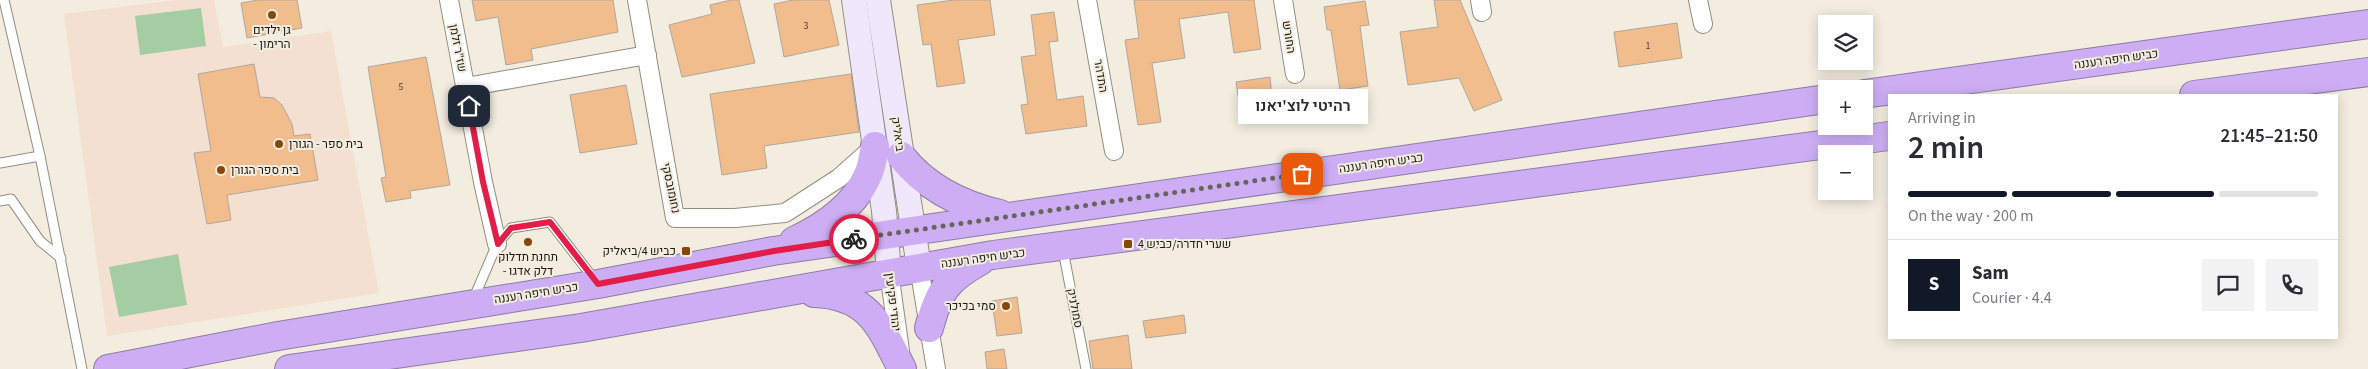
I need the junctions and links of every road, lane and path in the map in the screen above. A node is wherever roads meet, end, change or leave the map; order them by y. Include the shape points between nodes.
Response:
1 (4, 0) edge
2 (449, 0) edge
3 (637, 0) edge
4 (854, 0) edge
5 (878, 0) edge
6 (1087, 0) edge
7 (1283, 0) edge
8 (1698, 0) edge
9 (1703, 24) dead end
10 (2368, 24) edge
11 (647, 55) junction
12 (2368, 72) edge
13 (1295, 74) dead end
14 (466, 87) junction
15 (1873, 93) edge
16 (2202, 94) edge
17 (1818, 100) edge
18 (1888, 136) edge
19 (875, 146) junction
20 (1114, 151) dead end
21 (40, 156) junction
22 (901, 156) junction
23 (0, 163) edge
24 (0, 202) edge
25 (1008, 216) junction
26 (900, 232) junction
27 (498, 244) junction
28 (1063, 247) junction
29 (774, 251) junction
30 (993, 255) junction
31 (61, 258) junction
32 (919, 267) junction
33 (889, 272) junction
34 (598, 284) junction
35 (783, 293) junction
36 (472, 304) junction
37 (929, 328) junction
38 (82, 369) edge
39 (108, 369) edge
40 (289, 369) edge
41 (903, 369) edge
42 (936, 369) edge
43 (1086, 369) edge

1 - 21 lane
2 - 14 street, שז"ר זלמן
3 - 11 street, נחומובסקי
4 - 19 main road, ביאליק
5 - 22 main road, ביאליק
6 - 20 street, התדהר
7 - 13 street, החורש
8 - 9 street
10 - 15 highway, כביש חיפה רעננה
11 - 14 street
11 - 19 street, נחומובסקי via 675,218 736,218 786,213 839,178
12 - 16 highway
14 - 27 street, שז"ר זלמן
17 - 25 highway, כביש חיפה רעננה
18 - 28 highway, כביש חיפה רעננה
19 - 26 main road, ביאליק
19 - 29 highway via 868,176 853,199 832,220
21 - 23 lane
21 - 31 lane
22 - 25 highway via 928,184 953,199
22 - 26 main road, ביאליק
24 - 31 lane via 11,200 40,241
25 - 26 highway, כביש חיפה רעננה
26 - 29 highway, כביש חיפה רעננה
26 - 32 main road, ביאליק
26 - 33 main road, יהודי פקיעין
27 - 34 lane via 511,228 550,222
27 - 36 lane
28 - 30 highway, כביש חיפה רעננה
28 - 43 lane, סמולניק
29 - 34 highway, כביש חיפה רעננה
30 - 32 highway, כביש חיפה רעננה
30 - 37 highway via 953,278 942,291
31 - 38 lane
32 - 33 highway, כביש חיפה רעננה
32 - 37 street
33 - 35 highway, כביש חיפה רעננה
33 - 41 street, יהודי פקיעין
34 - 36 highway, כביש חיפה רעננה
35 - 40 highway, כביש חיפה רעננה via 581,328
35 - 41 highway via 832,294 850,298 876,322
36 - 39 highway, כביש חיפה רעננה via 278,336
37 - 42 street

